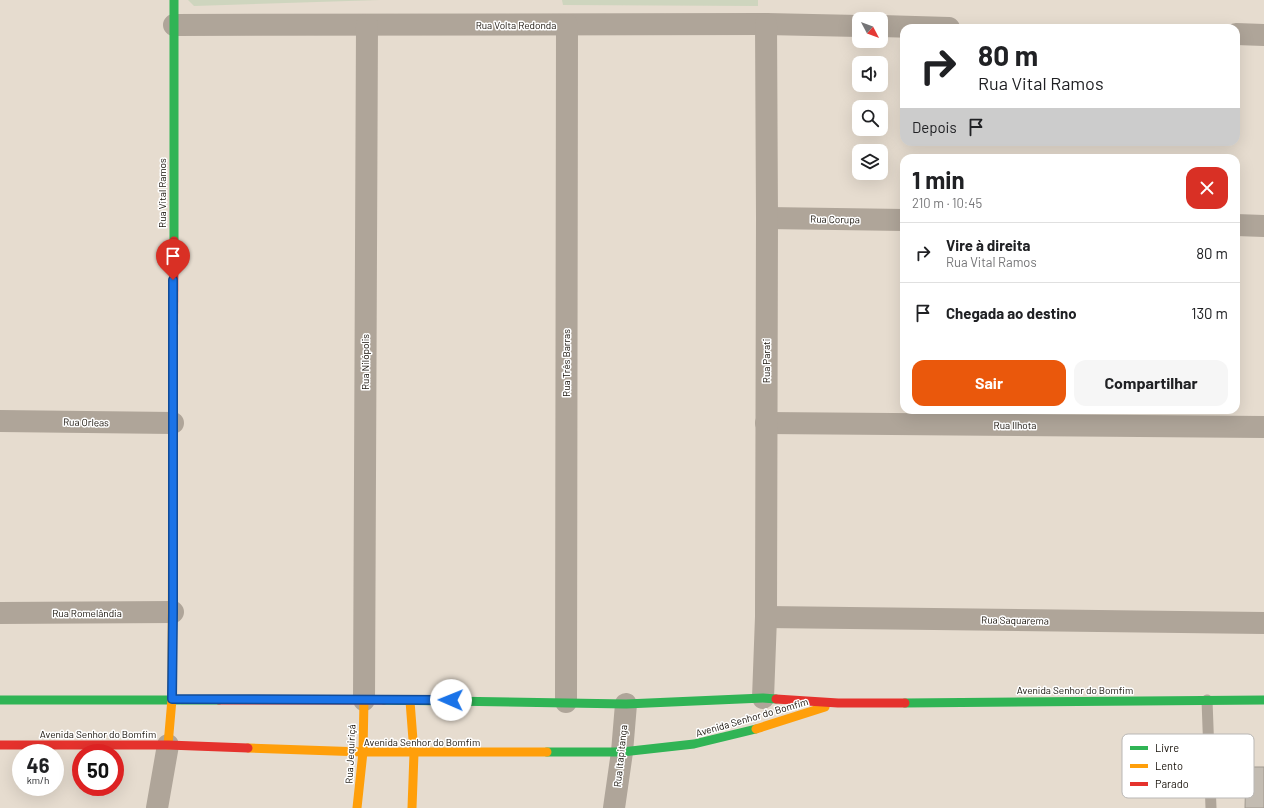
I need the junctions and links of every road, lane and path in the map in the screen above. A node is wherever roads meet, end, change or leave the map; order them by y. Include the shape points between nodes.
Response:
1 (174, 0) edge
2 (766, 24) junction
3 (174, 25) junction
4 (367, 25) junction
5 (566, 25) junction
6 (852, 26) edge
7 (888, 26) edge
8 (900, 27) edge
9 (1240, 34) edge
10 (1264, 35) edge
11 (767, 218) junction
12 (900, 220) edge
13 (1240, 225) edge
14 (1264, 226) edge
15 (0, 420) edge
16 (173, 423) junction
17 (766, 423) junction
18 (1264, 427) edge
19 (173, 612) junction
20 (0, 613) edge
21 (766, 617) junction
22 (1264, 622) edge
23 (763, 698) junction
24 (172, 699) junction
25 (0, 700) edge
26 (364, 700) junction
27 (1207, 700) junction
28 (1264, 700) edge
29 (410, 701) junction
30 (566, 702) junction
31 (838, 703) junction
32 (626, 704) junction
33 (1208, 734) edge
34 (0, 745) edge
35 (168, 745) junction
36 (363, 752) junction
37 (622, 752) junction
38 (414, 753) junction
39 (1210, 798) edge
40 (157, 808) edge
41 (357, 808) edge
42 (412, 808) edge
43 (614, 808) edge
44 (1210, 808) edge

1 - 3 main road, Rua Vital Ramos
2 - 5 street, Rua Volta Redonda
2 - 6 street, Rua Volta Redonda
2 - 11 street, Rua Parati
3 - 4 street, Rua Volta Redonda
3 - 16 main road, Rua Vital Ramos
4 - 5 street, Rua Volta Redonda
4 - 26 street, Rua Nilópolis
5 - 30 street, Rua Três Barras
7 - 8 street
9 - 10 street
11 - 12 street, Rua Corupa
11 - 17 street, Rua Parati
13 - 14 street
15 - 16 street, Rua Orleas
16 - 19 main road, Rua Vital Ramos
17 - 18 street, Rua Ilhota
17 - 21 street, Rua Parati
19 - 20 street, Rua Romelândia
19 - 24 main road, Rua Vital Ramos
21 - 22 street, Rua Saquarema
21 - 23 street, Rua Parati
23 - 31 main road, Avenida Senhor do Bomfim
23 - 32 main road, Avenida Senhor do Bomfim
24 - 25 main road, Avenida Senhor do Bomfim
24 - 26 main road, Avenida Senhor do Bomfim
24 - 35 main road, Rua Vital Ramos
26 - 29 main road, Avenida Senhor do Bomfim
26 - 36 main road, Rua Jequiriçá
27 - 28 main road, Avenida Senhor do Bomfim
27 - 31 main road, Avenida Senhor do Bomfim
27 - 33 lane
29 - 30 main road, Avenida Senhor do Bomfim
29 - 38 main road
30 - 32 main road, Avenida Senhor do Bomfim
31 - 37 main road, Avenida Senhor do Bomfim via 752,730 694,744
32 - 37 street, Rua Itapitanga
34 - 35 main road, Avenida Senhor do Bomfim
35 - 36 main road, Avenida Senhor do Bomfim
35 - 40 street
36 - 38 main road, Avenida Senhor do Bomfim
36 - 41 main road, Rua Jequiriçá
37 - 38 main road, Avenida Senhor do Bomfim
37 - 43 street, Rua Itapitanga
38 - 42 main road
39 - 44 lane

